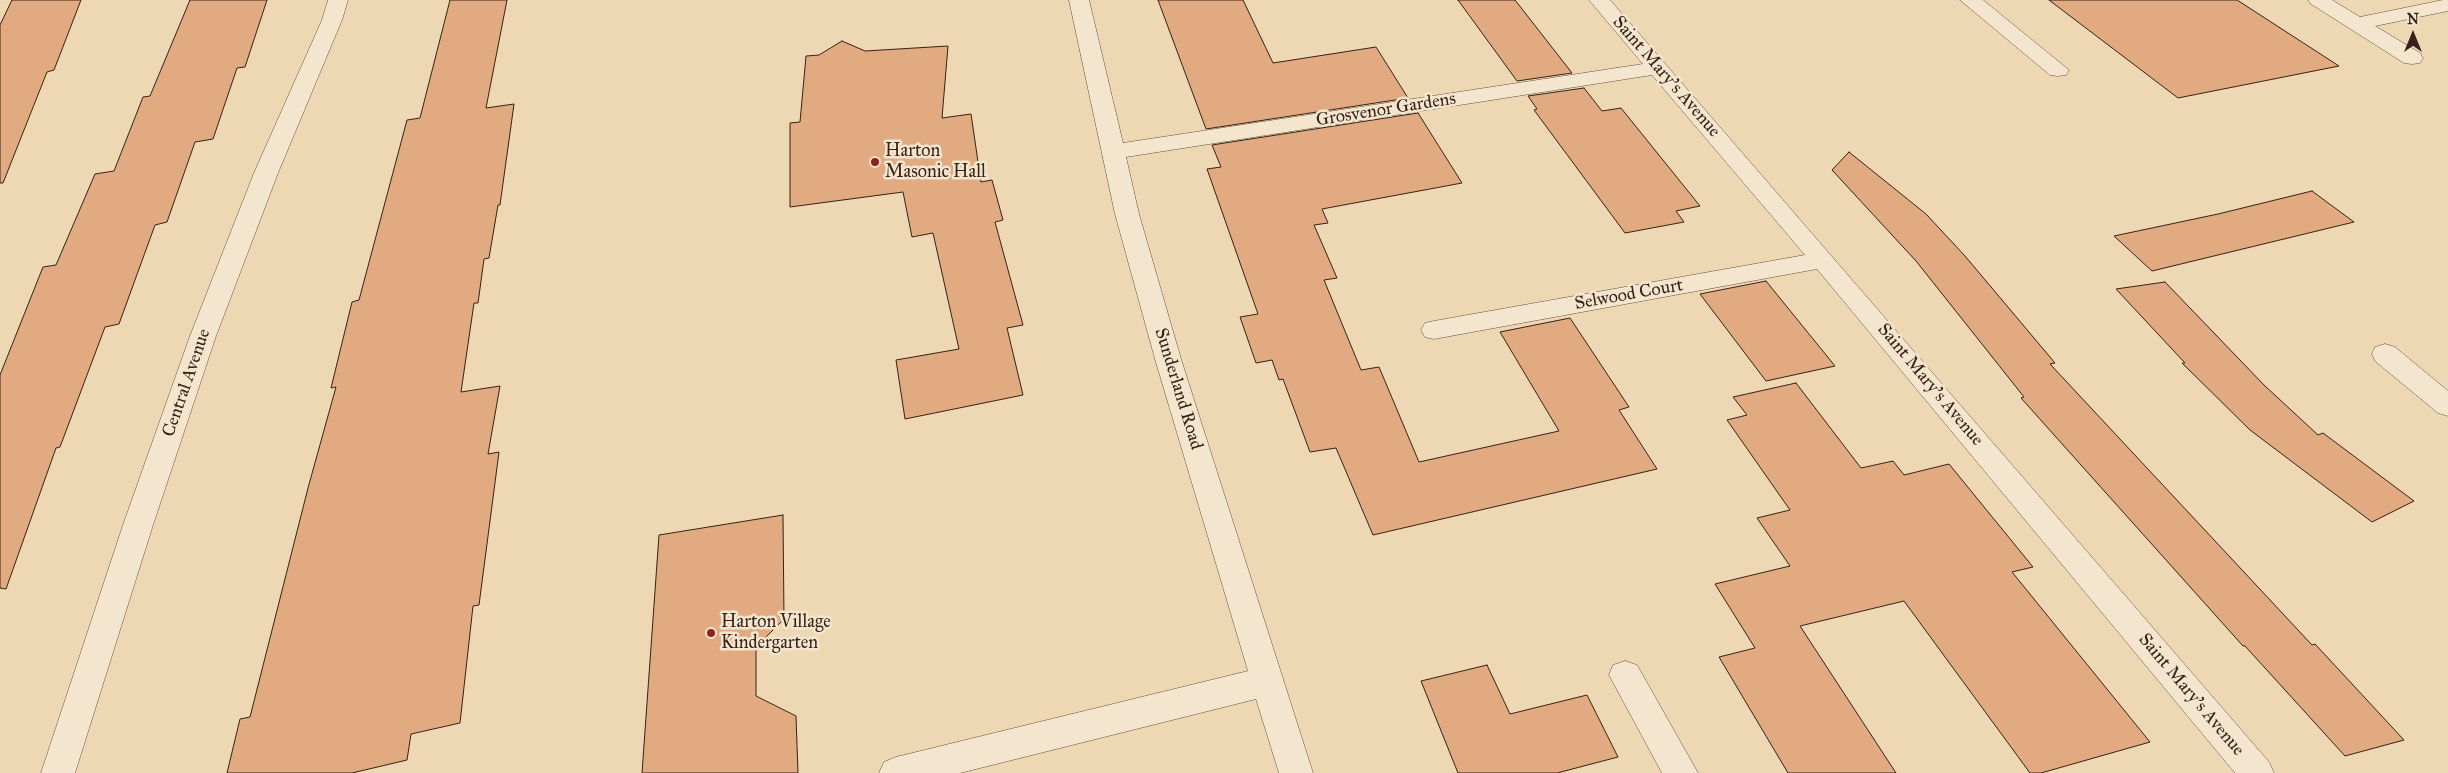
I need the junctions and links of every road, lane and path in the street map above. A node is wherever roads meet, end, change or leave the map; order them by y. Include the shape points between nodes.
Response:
1 (338, 0) edge
2 (1079, 0) edge
3 (1599, 0) edge
4 (1970, 0) edge
5 (2318, 0) edge
6 (2448, 5) edge
7 (2356, 24) junction
8 (2412, 58) dead end
9 (1659, 68) junction
10 (2058, 70) dead end
11 (1114, 152) junction
12 (1823, 260) junction
13 (1434, 330) dead end
14 (2385, 354) dead end
15 (2448, 406) edge
16 (1625, 675) dead end
17 (1268, 682) junction
18 (58, 773) edge
19 (896, 773) edge
20 (1296, 773) edge
21 (1680, 773) edge
22 (2257, 773) edge

1 - 18 street, Central Avenue via 266,172 203,336
2 - 11 street, Sunderland Road
3 - 9 street, Saint Mary's Avenue
4 - 10 street
5 - 7 street
6 - 7 street
7 - 8 street
9 - 11 street, Grosvenor Gardens
9 - 12 street, Saint Mary's Avenue
11 - 17 street, Sunderland Road via 1127,214 1168,359
12 - 13 street, Selwood Court
12 - 22 street, Saint Mary's Avenue
14 - 15 street
16 - 21 street
17 - 19 street
17 - 20 street, Sunderland Road

